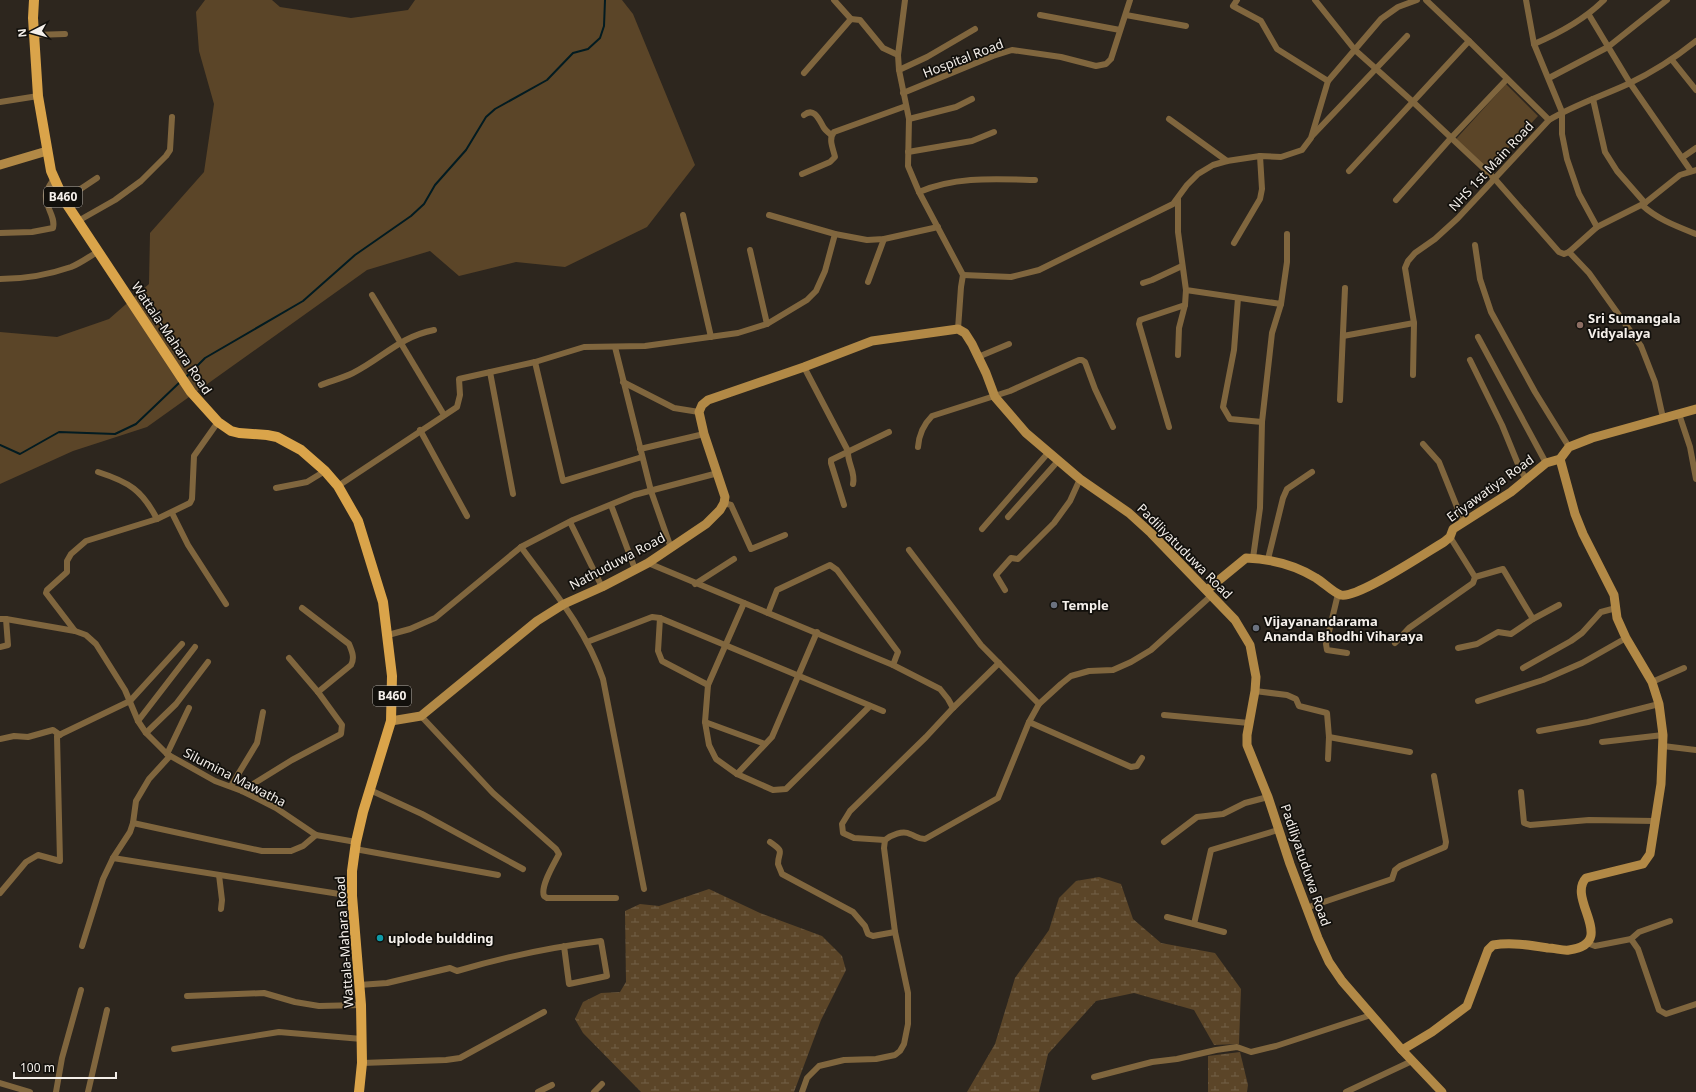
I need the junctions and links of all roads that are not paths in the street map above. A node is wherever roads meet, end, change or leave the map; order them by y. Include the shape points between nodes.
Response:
1 (34, 0) edge
2 (834, 0) edge
3 (904, 0) edge
4 (1130, 0) edge
5 (1237, 0) edge
6 (1315, 0) edge
7 (1416, 0) edge
8 (1426, 0) edge
9 (1526, 0) edge
10 (1604, 0) edge
11 (1667, 0) edge
12 (1040, 15) dead end
13 (1126, 15) junction
14 (1589, 15) junction
15 (851, 19) junction
16 (1186, 26) dead end
17 (976, 29) dead end
18 (1120, 30) junction
19 (65, 34) dead end
20 (34, 35) junction
21 (1406, 36) dead end
22 (1469, 41) junction
23 (1696, 41) edge
24 (1534, 44) junction
25 (1608, 47) junction
26 (1355, 50) junction
27 (898, 54) junction
28 (1672, 60) junction
29 (1376, 68) junction
30 (899, 70) junction
31 (804, 73) dead end
32 (1549, 78) junction
33 (1507, 79) junction
34 (1328, 81) junction
35 (1630, 83) junction
36 (1696, 90) edge
37 (903, 93) junction
38 (38, 96) junction
39 (972, 99) dead end
40 (1593, 100) junction
41 (1412, 101) junction
42 (0, 102) edge
43 (906, 106) junction
44 (1562, 112) junction
45 (804, 115) dead end
46 (172, 117) dead end
47 (909, 119) junction
48 (1169, 119) dead end
49 (1549, 120) junction
50 (994, 132) dead end
51 (831, 135) junction
52 (1311, 138) junction
53 (1451, 138) junction
54 (1696, 148) edge
55 (47, 151) junction
56 (908, 152) junction
57 (1260, 156) junction
58 (1683, 157) junction
59 (1227, 161) junction
60 (0, 165) edge
61 (1694, 170) edge
62 (1349, 171) dead end
63 (802, 174) dead end
64 (55, 177) junction
65 (97, 178) dead end
66 (1494, 178) junction
67 (1035, 180) dead end
68 (919, 192) junction
69 (1178, 199) junction
70 (64, 200) junction
71 (1396, 200) dead end
72 (1643, 204) junction
73 (683, 215) dead end
74 (769, 215) dead end
75 (78, 221) junction
76 (938, 227) junction
77 (1597, 227) junction
78 (0, 233) edge
79 (835, 234) junction
80 (1287, 234) dead end
81 (1696, 234) edge
82 (884, 239) junction
83 (1234, 243) dead end
84 (1475, 245) dead end
85 (750, 250) dead end
86 (99, 251) junction
87 (1570, 252) junction
88 (1182, 266) junction
89 (963, 275) junction
90 (0, 279) edge
91 (868, 282) dead end
92 (1143, 283) dead end
93 (1345, 288) dead end
94 (1186, 290) junction
95 (372, 295) dead end
96 (1238, 298) junction
97 (1281, 304) junction
98 (1185, 306) junction
99 (1414, 323) junction
100 (767, 324) junction
101 (958, 329) junction
102 (434, 330) dead end
103 (1343, 336) junction
104 (711, 337) junction
105 (1478, 337) dead end
106 (400, 342) junction
107 (1010, 344) dead end
108 (615, 347) junction
109 (1178, 354) dead end
110 (978, 357) junction
111 (1470, 360) dead end
112 (535, 362) junction
113 (804, 367) junction
114 (490, 372) junction
115 (1413, 375) dead end
116 (623, 382) junction
117 (321, 385) dead end
118 (995, 397) junction
119 (1340, 400) dead end
120 (1696, 409) edge
121 (699, 412) junction
122 (1679, 414) junction
123 (444, 415) junction
124 (1663, 418) junction
125 (218, 422) junction
126 (1262, 422) junction
127 (1113, 427) dead end
128 (1169, 427) dead end
129 (420, 430) junction
130 (889, 432) dead end
131 (704, 434) junction
132 (1423, 444) dead end
133 (918, 447) dead end
134 (1569, 447) junction
135 (640, 449) junction
136 (848, 451) junction
137 (1048, 453) junction
138 (642, 456) junction
139 (1560, 459) junction
140 (1694, 459) edge
141 (1058, 461) junction
142 (1546, 463) junction
143 (325, 471) junction
144 (98, 472) dead end
145 (718, 472) junction
146 (1312, 472) dead end
147 (1080, 479) junction
148 (1526, 479) junction
149 (1696, 479) edge
150 (854, 484) dead end
151 (338, 486) junction
152 (276, 488) dead end
153 (651, 491) junction
154 (513, 494) dead end
155 (724, 503) junction
156 (611, 504) junction
157 (844, 505) dead end
158 (172, 513) junction
159 (467, 516) dead end
160 (1008, 517) dead end
161 (157, 519) junction
162 (570, 522) junction
163 (1463, 522) junction
164 (982, 529) dead end
165 (785, 535) dead end
166 (1450, 537) junction
167 (521, 547) junction
168 (670, 548) junction
169 (909, 550) dead end
170 (1253, 558) junction
171 (734, 559) dead end
172 (1268, 559) junction
173 (648, 562) junction
174 (635, 569) junction
175 (1475, 577) junction
176 (695, 584) junction
177 (602, 587) junction
178 (1005, 590) dead end
179 (1209, 593) junction
180 (1338, 594) junction
181 (744, 603) junction
182 (226, 604) dead end
183 (564, 604) junction
184 (1559, 605) dead end
185 (302, 608) dead end
186 (1616, 608) junction
187 (768, 613) junction
188 (660, 618) junction
189 (3, 619) edge
190 (1533, 619) junction
191 (75, 631) junction
192 (817, 632) junction
193 (388, 635) junction
194 (1626, 638) junction
195 (587, 642) junction
196 (1395, 643) dead end
197 (182, 644) dead end
198 (724, 645) junction
199 (0, 647) edge
200 (195, 647) dead end
201 (1458, 648) dead end
202 (1347, 653) dead end
203 (289, 658) dead end
204 (208, 662) dead end
205 (999, 663) junction
206 (893, 665) junction
207 (1523, 668) dead end
208 (1684, 668) dead end
209 (799, 676) junction
210 (1652, 682) junction
211 (708, 685) junction
212 (1255, 690) junction
213 (318, 692) junction
214 (130, 701) junction
215 (1478, 701) dead end
216 (1039, 704) junction
217 (1659, 704) junction
218 (870, 706) junction
219 (189, 708) dead end
220 (953, 708) junction
221 (883, 711) dead end
222 (263, 712) dead end
223 (1164, 715) dead end
224 (421, 716) junction
225 (138, 721) junction
226 (391, 721) junction
227 (706, 722) junction
228 (1029, 722) junction
229 (1249, 723) junction
230 (1539, 731) dead end
231 (146, 733) junction
232 (60, 734) junction
233 (1663, 735) junction
234 (1329, 737) junction
235 (0, 739) edge
236 (1602, 742) dead end
237 (765, 744) junction
238 (1663, 746) junction
239 (1696, 750) edge
240 (1410, 752) dead end
241 (169, 755) junction
242 (1142, 758) dead end
243 (1328, 759) dead end
244 (737, 774) junction
245 (1434, 776) dead end
246 (231, 786) junction
247 (242, 790) junction
248 (370, 790) junction
249 (1521, 792) dead end
250 (1268, 797) junction
251 (133, 822) junction
252 (1656, 822) junction
253 (1278, 830) junction
254 (316, 835) junction
255 (885, 840) junction
256 (770, 842) dead end
257 (1164, 842) dead end
258 (355, 845) junction
259 (113, 858) junction
260 (523, 869) dead end
261 (498, 874) dead end
262 (219, 875) junction
263 (644, 889) dead end
264 (0, 893) edge
265 (352, 896) junction
266 (616, 898) dead end
267 (1306, 908) junction
268 (221, 909) dead end
269 (1167, 917) dead end
270 (1670, 920) dead end
271 (1194, 924) junction
272 (895, 932) junction
273 (1224, 932) dead end
274 (1631, 939) junction
275 (1587, 943) junction
276 (82, 946) dead end
277 (564, 946) junction
278 (359, 985) junction
279 (81, 990) dead end
280 (187, 996) dead end
281 (1696, 1004) edge
282 (361, 1005) junction
283 (107, 1010) dead end
284 (544, 1012) dead end
285 (1371, 1015) junction
286 (362, 1039) junction
287 (174, 1049) dead end
288 (1402, 1050) junction
289 (1412, 1061) junction
290 (362, 1064) junction
291 (1094, 1076) dead end
292 (0, 1083) edge
293 (602, 1084) dead end
294 (552, 1085) dead end
295 (30, 1092) edge
296 (56, 1092) edge
297 (88, 1092) edge
298 (359, 1092) edge
299 (538, 1092) edge
300 (594, 1092) edge
301 (802, 1092) edge
302 (1346, 1092) edge
303 (1442, 1092) edge

1 - 20 main road, Wattala-Mahara Road / B460
2 - 15 street
3 - 27 street
4 - 13 street, Hospital Road
5 - 34 street via 1233,6 1260,21 1277,49
6 - 26 street
7 - 26 street via 1398,7 1381,19
8 - 22 street
9 - 24 street
10 - 14 street
11 - 25 street
12 - 18 street
13 - 16 street
13 - 18 street, Hospital Road
14 - 24 street
14 - 25 street
15 - 27 street via 860,20 883,48
15 - 31 street
17 - 30 street
18 - 37 street, Hospital Road via 1106,64 1096,66 1061,57 1012,50
19 - 20 street
20 - 38 main road, Wattala-Mahara Road / B460
21 - 29 street
22 - 33 street
22 - 41 street
23 - 28 street, NHS 1st Main Road
24 - 32 street
25 - 32 street
25 - 35 street
26 - 29 street
26 - 34 street
27 - 30 street
28 - 35 street, NHS 1st Main Road
28 - 36 street
29 - 41 street
29 - 52 street
30 - 37 street
32 - 44 street
33 - 49 street
33 - 53 street
34 - 52 street
35 - 40 street, NHS 1st Main Road
35 - 58 street
37 - 43 street
38 - 42 street
38 - 55 main road, Wattala-Mahara Road / B460
39 - 47 street via 956,107
40 - 44 street, NHS 1st Main Road
40 - 72 street via 1605,152 1616,171
41 - 53 street
41 - 62 street
43 - 47 street
43 - 51 street
44 - 49 street, NHS 1st Main Road
44 - 77 street via 1562,134 1567,159 1579,194
45 - 51 street via 812,113 819,117
46 - 75 street via 170,150 166,156 141,181 115,200
47 - 56 street
48 - 59 street
49 - 66 street, NHS 1st Main Road
50 - 56 street via 972,141
51 - 63 street via 835,157 830,162
52 - 57 street via 1302,150 1292,154 1281,157
53 - 66 street
53 - 71 street
54 - 58 street
55 - 60 street
55 - 64 main road, Wattala-Mahara Road / B460
56 - 68 street via 908,166
57 - 59 street
57 - 83 street via 1260,199
58 - 61 street
59 - 69 street via 1213,165 1198,174
61 - 72 street via 1680,174
64 - 70 main road, Wattala-Mahara Road / B460
64 - 78 street via 46,192 53,228 32,232
65 - 70 street
66 - 87 street via 1559,252
66 - 99 street, NHS 1st Main Road via 1458,218 1408,261 1405,268
67 - 68 street via 958,181
68 - 76 street
69 - 88 street
69 - 89 street via 1174,204 1039,270 1011,277
70 - 75 main road, Wattala-Mahara Road / B460
72 - 77 street
72 - 81 street via 1650,212 1670,224
73 - 104 street
74 - 79 street
75 - 86 main road, Wattala-Mahara Road / B460
76 - 82 street
76 - 89 street
77 - 87 street
79 - 82 street via 867,240
79 - 100 street via 825,271 816,291 807,300
80 - 97 street via 1287,262
82 - 91 street
84 - 134 street via 1480,279 1491,312
85 - 100 street
86 - 90 street via 72,266 34,277
86 - 125 main road, Wattala-Mahara Road / B460 via 191,392
87 - 124 street via 1589,273 1641,346 1655,382
88 - 92 street
88 - 94 street
89 - 101 street
93 - 103 street
94 - 96 street
94 - 98 street
95 - 106 street
96 - 97 street
96 - 126 street via 1234,350 1223,407 1230,419
97 - 126 street via 1272,333
98 - 109 street via 1179,328
98 - 128 street via 1140,320 1139,324
99 - 103 street
99 - 115 street, NHS 1st Main Road
100 - 104 street
101 - 110 street, Padiliyatuduwa Road via 968,337
101 - 113 street via 872,341
102 - 106 street
103 - 119 street
104 - 108 street via 645,346
105 - 142 street
106 - 117 street via 353,373
106 - 123 street
107 - 110 street
108 - 112 street via 584,347
108 - 116 street
110 - 118 street, Padiliyatuduwa Road
111 - 148 street
112 - 114 street
112 - 138 street via 564,481
113 - 121 street via 708,400
113 - 136 street
114 - 123 street via 459,379 460,395 457,407
114 - 154 street
116 - 121 street via 674,408
116 - 135 street
118 - 127 street via 1082,360
118 - 133 street via 932,416 918,437
118 - 137 street, Padiliyatuduwa Road via 1026,433
120 - 122 street
121 - 131 street
122 - 124 street
122 - 140 street
123 - 129 street
124 - 134 street
125 - 143 main road, Wattala-Mahara Road / B460 via 230,431 267,435 287,442 301,450
125 - 158 street, Silumina Mawatha via 194,456 190,503
126 - 170 street via 1260,508
129 - 151 street
129 - 159 street
130 - 136 street
131 - 135 street
131 - 145 street
132 - 163 street via 1439,462
134 - 139 street
135 - 138 street
136 - 150 street
136 - 157 street via 831,460
137 - 141 street, Padiliyatuduwa Road
137 - 164 street
138 - 153 street
139 - 142 street, Eriyawatiya Road
139 - 186 street via 1582,534 1614,595
140 - 149 street
141 - 147 street, Padiliyatuduwa Road
141 - 160 street
142 - 148 street, Eriyawatiya Road
143 - 151 main road, Wattala-Mahara Road / B460
143 - 152 street via 307,482
144 - 161 street via 120,479 136,489
145 - 153 street
145 - 155 street via 725,497
146 - 172 street via 1287,489 1282,498
147 - 178 street via 1070,501 1054,523 1018,559 1011,558 996,575
147 - 179 street, Padiliyatuduwa Road via 1129,513
148 - 163 street, Eriyawatiya Road via 1512,492
151 - 193 main road, Wattala-Mahara Road / B460 via 358,521 383,602
153 - 156 street
153 - 168 street
155 - 165 street via 731,506 751,549
155 - 168 street, Nathuduwa Road via 706,524
156 - 162 street
156 - 174 street
158 - 161 street, Silumina Mawatha
158 - 182 street via 188,545
161 - 191 street, Silumina Mawatha via 86,541 70,554 67,572 46,593
162 - 167 street
162 - 177 street
163 - 166 street, Eriyawatiya Road via 1453,529
166 - 175 street
166 - 180 street, Eriyawatiya Road via 1362,591 1343,596
167 - 183 street
167 - 193 street via 435,618
168 - 173 street, Nathuduwa Road
169 - 205 street via 981,645
170 - 172 street
170 - 179 street via 1246,558
171 - 176 street
172 - 180 street via 1315,577
173 - 174 street, Nathuduwa Road
173 - 176 street
174 - 177 street, Nathuduwa Road
175 - 190 street via 1503,568
175 - 196 street via 1473,583 1409,628
176 - 181 street
177 - 183 street, Nathuduwa Road
179 - 212 street, Padiliyatuduwa Road via 1235,620 1250,645 1256,677
179 - 216 street via 1151,650 1113,670 1089,671 1071,676
180 - 202 street via 1326,644 1327,650
181 - 187 street
181 - 198 street
183 - 195 street
183 - 224 street, Nathuduwa Road via 537,621
184 - 190 street
185 - 213 street via 349,644 352,650 351,665
186 - 194 street via 1617,618
186 - 207 street via 1601,612 1571,641
187 - 192 street
187 - 206 street via 777,590 830,565 837,570 898,652
188 - 195 street via 652,617
188 - 198 street
188 - 211 street via 658,651 662,661
189 - 191 street
189 - 199 street via 8,645
190 - 201 street via 1511,634 1498,632 1477,644
191 - 214 street, Silumina Mawatha via 86,635 96,644
192 - 206 street
192 - 209 street
193 - 226 main road, Wattala-Mahara Road / B460 via 392,676
194 - 210 street
194 - 215 street via 1582,663 1543,680
195 - 263 street via 602,679
197 - 214 street
198 - 209 street
198 - 211 street
200 - 225 street
203 - 213 street
204 - 231 street via 176,704
205 - 216 street
205 - 220 street
206 - 220 street via 940,689
208 - 210 street
209 - 218 street
209 - 237 street via 772,737
210 - 217 street
211 - 227 street
212 - 229 street, Padiliyatuduwa Road
212 - 234 street via 1287,695 1296,699 1299,706 1327,713
213 - 247 street via 342,725 341,734
214 - 225 street, Silumina Mawatha
214 - 232 street
216 - 228 street
217 - 230 street
217 - 233 street
218 - 221 street
218 - 244 street via 786,789 773,790
219 - 241 street
220 - 255 street via 850,811 842,824 843,834 854,838
222 - 246 street via 257,743
223 - 229 street
224 - 226 street, Nathuduwa Road
224 - 266 street via 493,793 559,854 544,884 544,896
225 - 231 street, Silumina Mawatha
226 - 248 main road, Wattala-Mahara Road / B460
227 - 237 street
227 - 244 street via 709,746 716,759
228 - 242 street via 1131,767 1137,766
228 - 255 street via 998,798 925,839 918,839 908,833 892,835
229 - 250 street, Padiliyatuduwa Road via 1247,745
231 - 241 street, Silumina Mawatha
232 - 235 street via 52,730 28,737
232 - 264 street via 57,736 60,861 38,855 26,862
233 - 236 street
233 - 238 street
234 - 240 street
234 - 243 street
237 - 244 street
238 - 239 street
238 - 252 street
241 - 246 street, Silumina Mawatha via 215,781
241 - 251 street via 149,779 136,801
245 - 267 street via 1445,847 1400,866 1395,870 1392,879
246 - 247 street, Silumina Mawatha
247 - 254 street, Silumina Mawatha via 276,808
248 - 258 main road, Wattala-Mahara Road / B460
248 - 260 street via 422,814
249 - 252 street via 1524,823 1530,825 1589,820
250 - 253 street, Padiliyatuduwa Road
250 - 257 street via 1245,803 1223,814 1198,817
251 - 254 street via 262,851 291,851 303,846
251 - 259 street via 130,832
252 - 275 street via 1650,854 1643,864 1586,878 1581,882 1580,889 1591,928 1591,938
253 - 267 street, Padiliyatuduwa Road
253 - 271 street via 1210,850
254 - 258 street, Silumina Mawatha
255 - 272 street
256 - 272 street via 781,854 778,865 782,874 854,912 868,934 873,936
258 - 261 street, Silumina Mawatha
258 - 265 main road, Wattala-Mahara Road / B460
259 - 262 street
259 - 276 street via 103,879
262 - 265 street
262 - 268 street
265 - 278 main road, Wattala-Mahara Road / B460
267 - 285 street, Padiliyatuduwa Road via 1329,962
269 - 271 street
270 - 274 street via 1639,932
271 - 273 street
272 - 301 street via 908,992 908,1024 900,1051 895,1055 876,1059 844,1060 819,1066 807,1078
274 - 275 street via 1595,946
274 - 281 street via 1638,949 1659,1010 1666,1014
275 - 288 street via 1585,946 1568,950 1508,943 1493,945 1488,950 1467,1006
277 - 277 street via 568,984 607,976 601,941
277 - 278 street via 499,958 457,971 450,968 387,983
278 - 282 main road, Wattala-Mahara Road / B460
279 - 296 street via 62,1058
280 - 282 street via 264,993 319,1006
282 - 286 main road, Wattala-Mahara Road / B460
283 - 297 street
284 - 290 street via 460,1058
285 - 288 street, Padiliyatuduwa Road
285 - 291 street via 1250,1052 1237,1047 1216,1050
286 - 287 street via 279,1032
286 - 290 main road, Wattala-Mahara Road / B460
288 - 289 street, Padiliyatuduwa Road
289 - 302 street
289 - 303 street, Padiliyatuduwa Road
290 - 298 main road, Wattala-Mahara Road / B460
292 - 295 street
293 - 300 street
294 - 299 street

